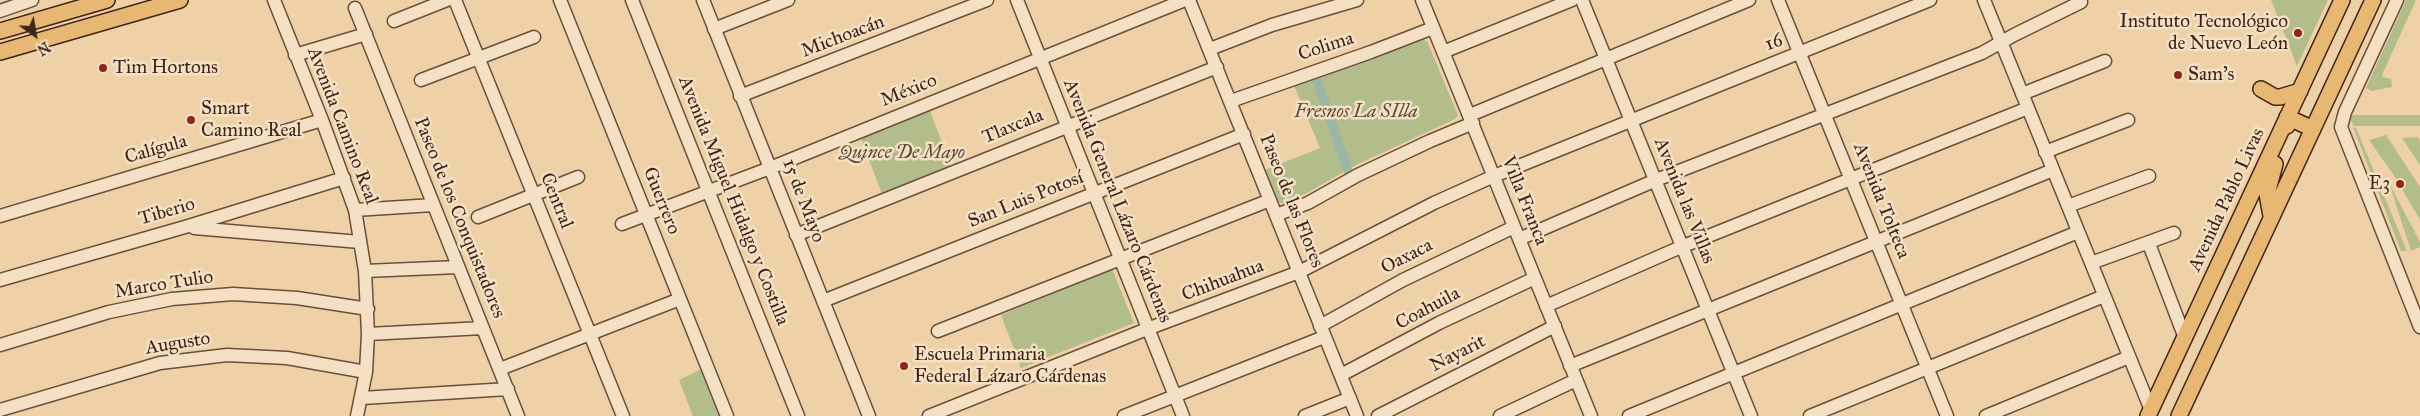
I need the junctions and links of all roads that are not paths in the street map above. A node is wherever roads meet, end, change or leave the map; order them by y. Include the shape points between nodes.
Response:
1 (32, 0) edge
2 (107, 0) edge
3 (180, 0) edge
4 (274, 0) edge
5 (447, 0) edge
6 (455, 0) edge
7 (560, 0) edge
8 (632, 0) edge
9 (703, 0) edge
10 (788, 0) edge
11 (987, 0) edge
12 (1017, 0) edge
13 (1185, 0) edge
14 (1189, 0) edge
15 (1357, 0) edge
16 (1422, 0) edge
17 (1572, 0) edge
18 (1582, 0) edge
19 (1749, 0) edge
20 (1778, 0) edge
21 (1930, 0) edge
22 (1984, 0) edge
23 (2342, 0) edge
24 (2373, 0) edge
25 (2397, 0) edge
26 (2081, 2) dead end
27 (11, 3) edge
28 (0, 7) edge
29 (356, 8) dead end
30 (0, 11) edge
31 (34, 21) junction
32 (394, 21) dead end
33 (1432, 28) junction
34 (714, 30) junction
35 (0, 31) edge
36 (366, 34) junction
37 (534, 37) dead end
38 (2001, 42) junction
39 (1210, 49) junction
40 (0, 52) edge
41 (1442, 52) junction
42 (1800, 52) junction
43 (295, 55) junction
44 (478, 58) junction
45 (1040, 58) junction
46 (1606, 58) junction
47 (2105, 62) dead end
48 (1217, 67) junction
49 (421, 80) dead end
50 (2260, 89) dead end
51 (2300, 91) junction
52 (2022, 94) junction
53 (740, 96) junction
54 (1231, 100) junction
55 (2028, 108) junction
56 (1826, 115) junction
57 (2287, 117) junction
58 (1471, 119) junction
59 (322, 120) junction
60 (2128, 120) dead end
61 (1632, 121) junction
62 (1066, 126) junction
63 (2313, 129) junction
64 (1244, 134) junction
65 (2045, 152) junction
66 (770, 168) junction
67 (2053, 170) junction
68 (1494, 176) junction
69 (2149, 176) dead end
70 (578, 177) dead end
71 (344, 178) junction
72 (1852, 179) junction
73 (1656, 180) junction
74 (709, 192) junction
75 (1093, 194) junction
76 (533, 196) junction
77 (1270, 200) junction
78 (433, 205) junction
79 (2068, 206) junction
80 (355, 210) junction
81 (1276, 215) junction
82 (0, 216) edge
83 (647, 216) junction
84 (2271, 216) junction
85 (478, 217) dead end
86 (622, 224) dead end
87 (185, 227) junction
88 (2078, 232) junction
89 (1516, 233) junction
90 (2174, 233) dead end
91 (796, 235) junction
92 (360, 242) junction
93 (1877, 242) junction
94 (2149, 244) junction
95 (1681, 247) junction
96 (1120, 259) junction
97 (2091, 263) junction
98 (458, 267) junction
99 (365, 271) junction
100 (1299, 272) junction
101 (2214, 276) junction
102 (1535, 278) junction
103 (0, 280) edge
104 (2239, 287) junction
105 (2104, 296) junction
106 (680, 299) junction
107 (823, 301) junction
108 (1902, 304) junction
109 (1546, 306) junction
110 (368, 309) junction
111 (1708, 310) junction
112 (1555, 326) junction
113 (2420, 327) edge
114 (483, 328) junction
115 (1147, 329) junction
116 (938, 331) dead end
117 (1322, 331) junction
118 (368, 334) junction
119 (589, 334) junction
120 (2185, 338) junction
121 (0, 345) edge
122 (2128, 357) junction
123 (1570, 366) junction
124 (1928, 367) junction
125 (500, 369) junction
126 (366, 372) junction
127 (1734, 374) junction
128 (1340, 375) junction
129 (1576, 380) junction
130 (508, 389) junction
131 (1175, 396) junction
132 (362, 398) junction
133 (1350, 398) junction
134 (0, 410) edge
135 (2150, 413) edge
136 (357, 416) edge
137 (518, 416) edge
138 (623, 416) edge
139 (727, 416) edge
140 (798, 416) edge
141 (869, 416) edge
142 (929, 416) edge
143 (1124, 416) edge
144 (1183, 416) edge
145 (1305, 416) edge
146 (1357, 416) edge
147 (1378, 416) edge
148 (1500, 416) edge
149 (1592, 416) edge
150 (1628, 416) edge
151 (1751, 416) edge
152 (1810, 416) edge
153 (1947, 416) edge
154 (1986, 416) edge
155 (2179, 416) edge

1 - 27 street
2 - 31 main road
3 - 40 main road
4 - 43 street, Avenida Camino Real
5 - 32 street
6 - 44 street, Central
7 - 83 street, Guerrero
8 - 74 street, Avenida Miguel Hidalgo y Costilla
9 - 34 street, 15 de Mayo
10 - 34 street
11 - 53 street, Michoacán
12 - 45 street, Avenida General Lázaro Cárdenas
13 - 45 street, México
14 - 39 street, Paseo de las Flores
15 - 39 street via 1272,25
16 - 33 street, Villa Franca
17 - 41 street
18 - 46 street, Avenida las Villas
19 - 46 street
20 - 42 street, Avenida Tolteca
21 - 42 street, 16
22 - 38 street
23 - 51 main road, Avenida Pablo Livas
24 - 63 main road
25 - 113 street via 2344,112 2341,127
26 - 38 street, Oaxaca
27 - 30 street
27 - 31 street
28 - 30 street
29 - 36 street, Paseo de los Conquistadores
31 - 35 main road
33 - 41 street, Villa Franca
33 - 54 street, Colima
34 - 53 street, 15 de Mayo
36 - 43 street
36 - 78 street, Paseo de los Conquistadores
37 - 44 street
38 - 52 street
38 - 56 street, Oaxaca via 1982,53
39 - 48 street, Paseo de las Flores
41 - 58 street, Villa Franca
42 - 56 street, Avenida Tolteca
42 - 61 street, 16
43 - 59 street, Avenida Camino Real
44 - 49 street
44 - 76 street, Central
45 - 62 street, Avenida General Lázaro Cárdenas
45 - 66 street, México
46 - 58 street
46 - 61 street, Avenida las Villas
47 - 52 street
48 - 54 street, Paseo de las Flores
48 - 62 street, Tlaxcala
50 - 51 main road via 2274,97
51 - 57 main road, Avenida Pablo Livas
52 - 55 street
53 - 66 street, 15 de Mayo
54 - 64 street, Paseo de las Flores
55 - 65 street
55 - 72 street
56 - 72 street, Avenida Tolteca
56 - 73 street, Oaxaca
57 - 63 main road
57 - 84 main road via 2284,142 2268,184
57 - 101 main road, Avenida Pablo Livas
58 - 68 street, Villa Franca
58 - 81 street via 1308,203
59 - 71 street, Avenida Camino Real
59 - 82 street, Calígula
60 - 65 street
61 - 68 street, 16
61 - 73 street, Avenida las Villas
62 - 75 street, Avenida General Lázaro Cárdenas
62 - 91 street, Tlaxcala
63 - 84 main road
64 - 75 street, San Luis Potosí
64 - 77 street, Paseo de las Flores
65 - 67 street
66 - 74 street, México
66 - 91 street, 15 de Mayo
67 - 79 street
67 - 93 street
68 - 89 street, Villa Franca
68 - 100 street, Chihuahua
69 - 79 street
70 - 76 street
71 - 80 street, Avenida Camino Real
71 - 87 street, Tiberio
72 - 93 street, Avenida Tolteca
72 - 95 street
73 - 89 street, Oaxaca
73 - 95 street, Avenida las Villas
74 - 83 street, México
74 - 140 street, Avenida Miguel Hidalgo y Costilla
75 - 96 street, Avenida General Lázaro Cárdenas
75 - 107 street, San Luis Potosí
76 - 85 street
76 - 119 street, Central
77 - 81 street, Paseo de las Flores
77 - 96 street
78 - 80 street
78 - 98 street, Paseo de los Conquistadores
79 - 88 street
80 - 92 street, Avenida Camino Real
81 - 100 street, Paseo de las Flores
83 - 86 street, México
83 - 106 street, Guerrero
84 - 104 main road
87 - 92 street
87 - 103 street, Tiberio
88 - 97 street
88 - 108 street
89 - 102 street, Villa Franca
89 - 117 street, Oaxaca via 1403,280
90 - 94 street
91 - 107 street, 15 de Mayo
92 - 99 street, Avenida Camino Real
93 - 108 street, Avenida Tolteca
93 - 111 street
94 - 97 street
94 - 120 street
95 - 109 street
95 - 111 street, Avenida las Villas
96 - 115 street, Avenida General Lázaro Cárdenas
96 - 116 street
97 - 105 street
98 - 99 street
98 - 114 street, Paseo de los Conquistadores
99 - 110 street, Avenida Camino Real
100 - 115 street, Chihuahua
100 - 117 street, Paseo de las Flores
101 - 104 main road
101 - 120 main road, Avenida Pablo Livas
102 - 109 street, Villa Franca
102 - 128 street, Coahuila via 1439,322
104 - 155 main road
105 - 122 street
105 - 124 street
106 - 119 street
106 - 139 street, Guerrero
107 - 141 street, 15 de Mayo
108 - 124 street, Avenida Tolteca
108 - 127 street
109 - 112 street, Villa Franca
110 - 118 street, Avenida Camino Real
110 - 121 street, Marco Tulio via 288,297 232,294 172,299 109,312
111 - 123 street
111 - 127 street, Avenida las Villas
112 - 123 street, Villa Franca
112 - 147 street, Nayarit
114 - 118 street
114 - 125 street, Paseo de los Conquistadores
115 - 131 street, Avenida General Lázaro Cárdenas
115 - 142 street, Chihuahua
117 - 128 street, Paseo de las Flores
117 - 131 street, Oaxaca
118 - 126 street, Avenida Camino Real
119 - 125 street
119 - 138 street, Central
120 - 135 main road, Avenida Pablo Livas
122 - 135 street
122 - 154 street
123 - 129 street, Villa Franca
124 - 152 street
124 - 153 street, Avenida Tolteca
125 - 130 street, Paseo de los Conquistadores
126 - 132 street, Avenida Camino Real
126 - 134 street, Augusto via 287,358 227,355 160,363
127 - 150 street
127 - 151 street, Avenida las Villas
128 - 133 street, Paseo de las Flores
129 - 148 street
129 - 149 street, Villa Franca
130 - 132 street
130 - 137 street, Paseo de los Conquistadores
131 - 143 street, Oaxaca
131 - 144 street, Avenida General Lázaro Cárdenas
132 - 136 street, Avenida Camino Real
133 - 145 street
133 - 146 street, Paseo de las Flores

